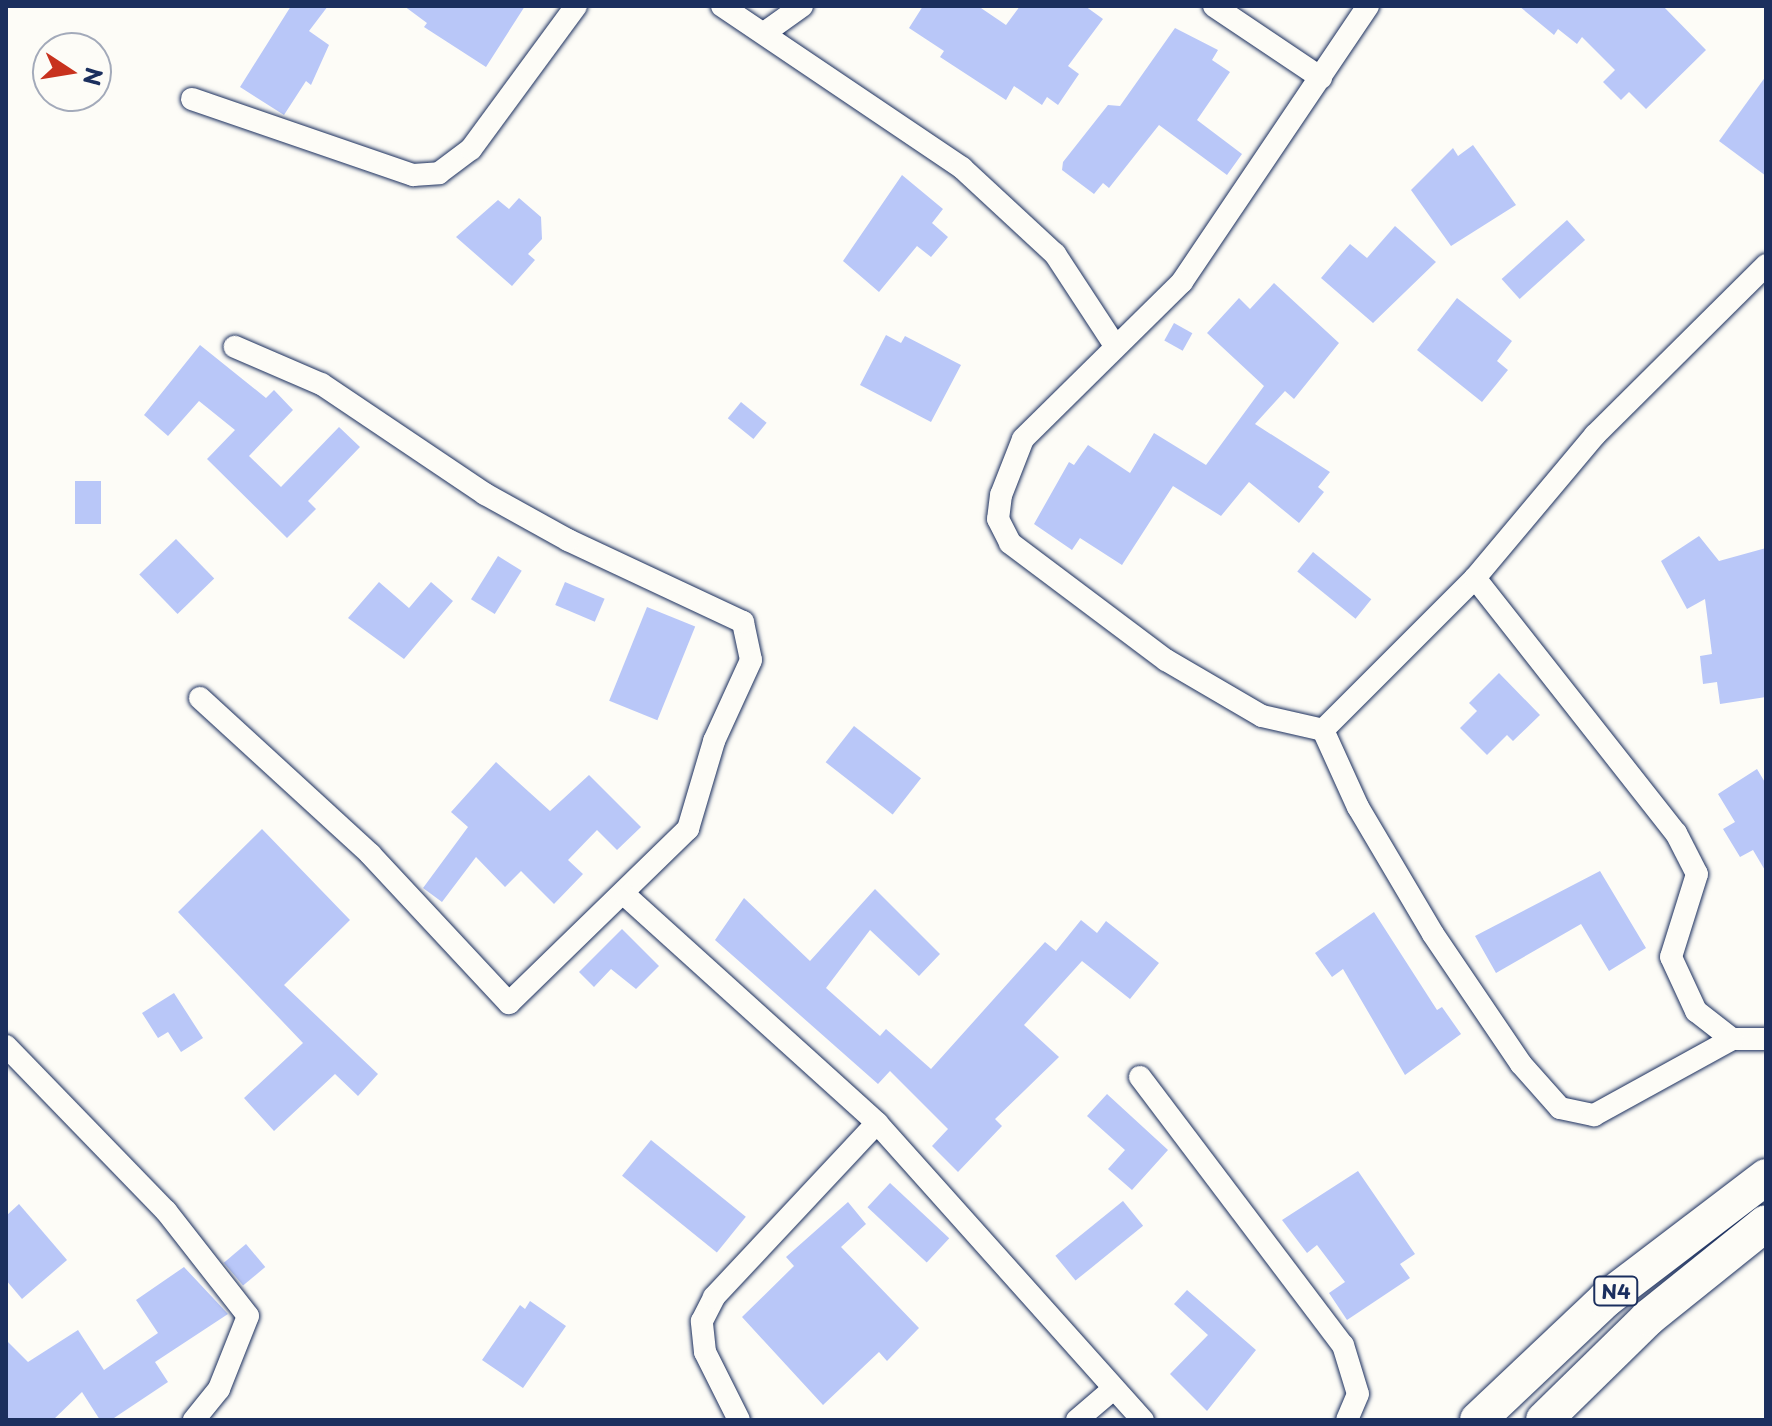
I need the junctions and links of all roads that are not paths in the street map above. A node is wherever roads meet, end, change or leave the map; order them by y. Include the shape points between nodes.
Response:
1 (576, 6) edge
2 (722, 6) edge
3 (802, 6) edge
4 (1214, 6) edge
5 (1368, 6) edge
6 (767, 31) junction
7 (1321, 78) junction
8 (192, 99) dead end
9 (1766, 265) edge
10 (1114, 344) junction
11 (235, 347) dead end
12 (1475, 578) junction
13 (200, 698) dead end
14 (1323, 730) junction
15 (625, 895) junction
16 (1732, 1039) junction
17 (1766, 1039) edge
18 (6, 1046) edge
19 (1140, 1077) dead end
20 (877, 1123) junction
21 (1766, 1177) edge
22 (1766, 1223) edge
23 (1112, 1390) junction
24 (194, 1420) edge
25 (739, 1420) edge
26 (1077, 1420) edge
27 (1143, 1420) edge
28 (1347, 1420) edge
29 (1478, 1420) edge
30 (1544, 1420) edge

1 - 8 street via 471,149 439,173 413,175
2 - 6 street
3 - 6 street
4 - 7 street
5 - 7 street
6 - 10 street via 974,179 1055,254
7 - 10 street via 1182,282
9 - 12 street via 1595,435
10 - 14 street via 1023,439 999,507 998,519 1010,543 1166,660 1262,716
11 - 15 street via 321,384 485,494 568,540 743,622 751,660 714,741 688,829
12 - 14 street
12 - 16 street via 1676,833 1697,874 1671,957 1696,1011
13 - 15 street via 370,854 509,1003
14 - 16 street via 1358,807 1433,934 1521,1064 1560,1108 1594,1115
15 - 20 street
16 - 17 street
18 - 24 street via 166,1211 248,1316 219,1389
19 - 28 street via 1343,1345 1358,1394
20 - 23 street via 950,1197
20 - 25 street via 714,1297 702,1321 705,1352
21 - 29 highway, N4 via 1606,1299
22 - 30 highway, N4 via 1648,1318
23 - 26 street
23 - 27 street

